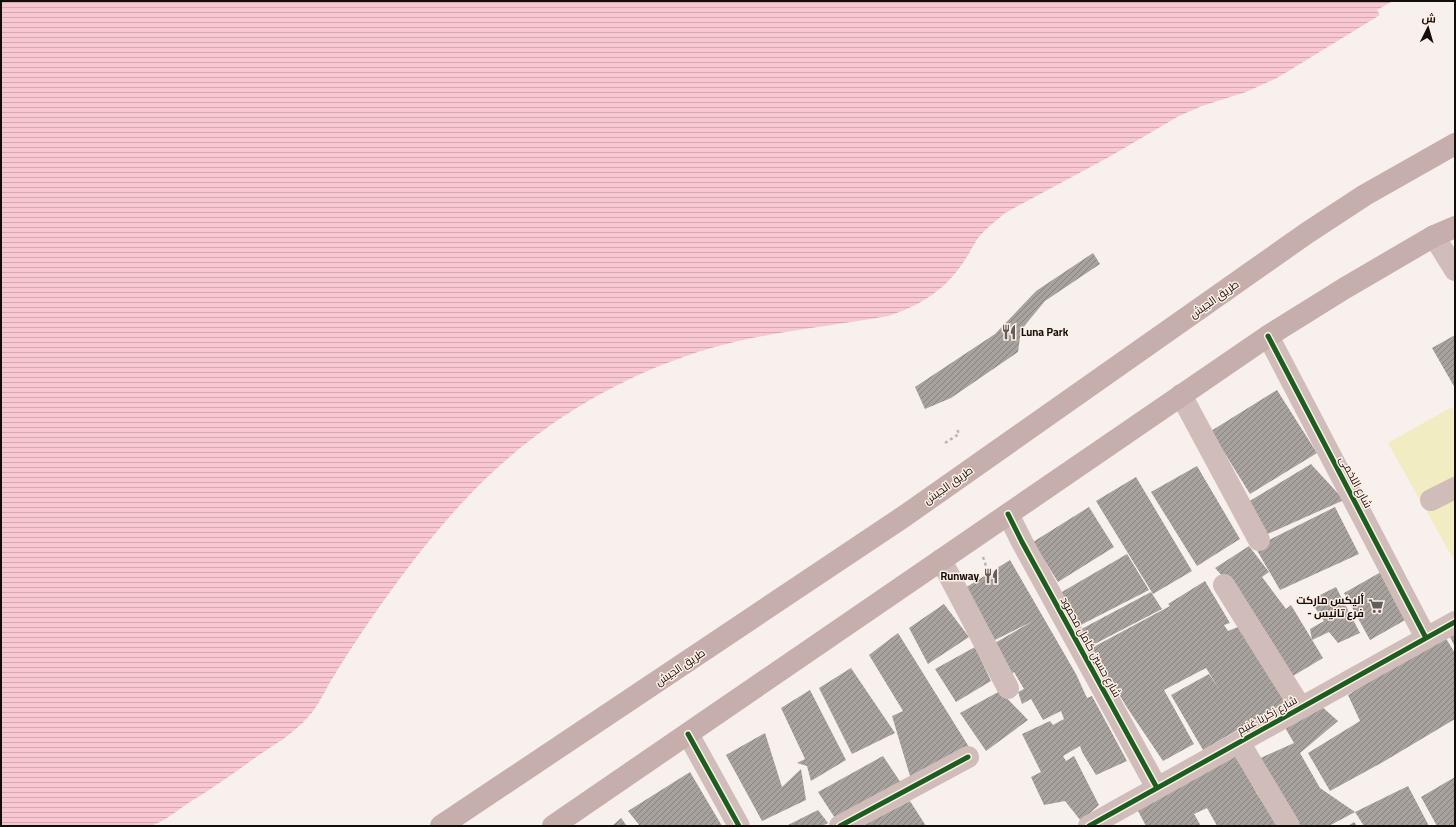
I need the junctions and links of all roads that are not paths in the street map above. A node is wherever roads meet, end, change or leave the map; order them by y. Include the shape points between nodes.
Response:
1 (1455, 144) edge
2 (1455, 227) edge
3 (1434, 236) junction
4 (1455, 270) edge
5 (1268, 336) junction
6 (1181, 395) junction
7 (1455, 488) edge
8 (1431, 500) dead end
9 (1008, 514) junction
10 (1259, 540) dead end
11 (941, 560) junction
12 (1224, 585) dead end
13 (1455, 622) edge
14 (1426, 638) junction
15 (1008, 688) dead end
16 (1301, 708) junction
17 (688, 734) junction
18 (1240, 742) junction
19 (968, 757) dead end
20 (1157, 788) junction
21 (441, 826) edge
22 (554, 826) edge
23 (739, 826) edge
24 (840, 826) edge
25 (1089, 826) edge
26 (1289, 826) edge

1 - 21 highway, طريق الجيش via 1364,195 1306,233 906,515
2 - 3 highway
3 - 4 street
3 - 5 highway
5 - 6 highway
5 - 14 street, شارع اللخمى
6 - 9 highway
6 - 10 street
7 - 8 street
9 - 11 highway
9 - 20 street, شارع حسين كامل محمود
11 - 15 street
11 - 17 highway
12 - 16 street
13 - 14 street, شارع زكريا غنيم
14 - 16 street, شارع زكريا غنيم
16 - 18 street, شارع زكريا غنيم
17 - 22 highway
17 - 23 street
18 - 20 street, شارع زكريا غنيم
18 - 26 street
19 - 24 street
20 - 25 street, شارع زكريا غنيم

